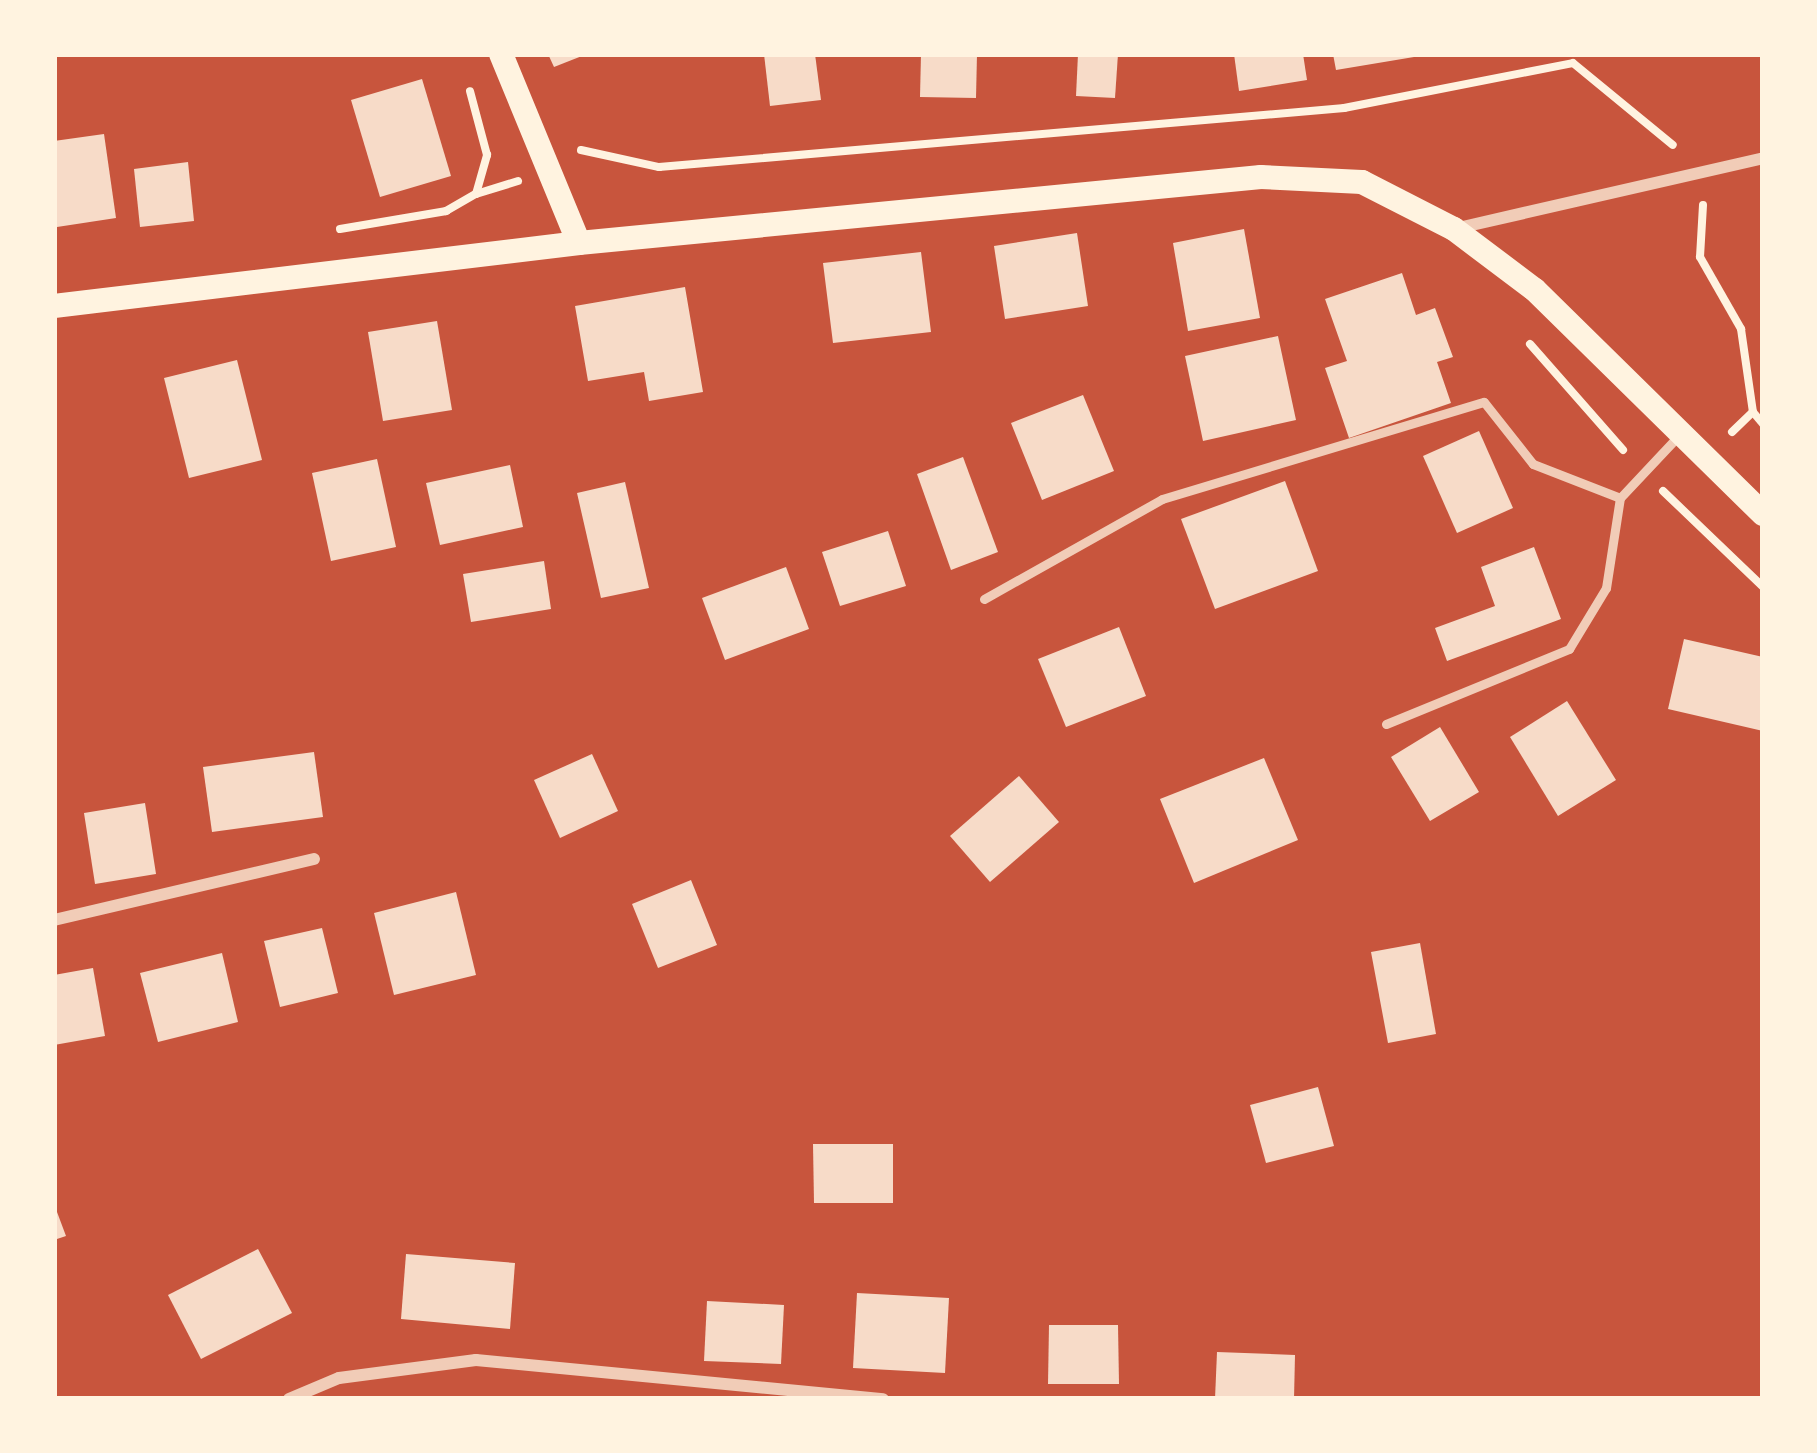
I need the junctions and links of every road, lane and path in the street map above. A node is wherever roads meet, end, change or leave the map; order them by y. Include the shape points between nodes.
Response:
1 (501, 54) edge
2 (1550, 69) dead end
3 (466, 75) dead end
4 (568, 132) dead end
5 (1763, 158) edge
6 (1454, 229) junction
7 (333, 230) dead end
8 (579, 243) junction
9 (54, 306) edge
10 (1522, 334) dead end
11 (1753, 412) dead end
12 (1763, 424) edge
13 (1680, 434) junction
14 (1644, 473) junction
15 (1620, 498) junction
16 (1763, 514) edge
17 (1763, 587) edge
18 (984, 599) dead end
19 (1386, 724) dead end
20 (314, 860) dead end
21 (54, 920) edge
22 (290, 1399) edge
23 (883, 1399) edge

1 - 8 main road
2 - 4 path via 1345,108 659,166 607,162 578,148
3 - 7 path via 488,155 476,194 446,211
5 - 6 street
6 - 8 main road via 1362,182 1262,177
6 - 13 main road via 1535,290
8 - 9 main road
10 - 14 path
11 - 12 path
13 - 14 lane
13 - 16 main road
14 - 15 lane
14 - 17 path
15 - 18 lane via 1533,464 1484,402 1162,500
15 - 19 lane via 1606,587 1569,649
20 - 21 street
22 - 23 street via 338,1378 476,1360

